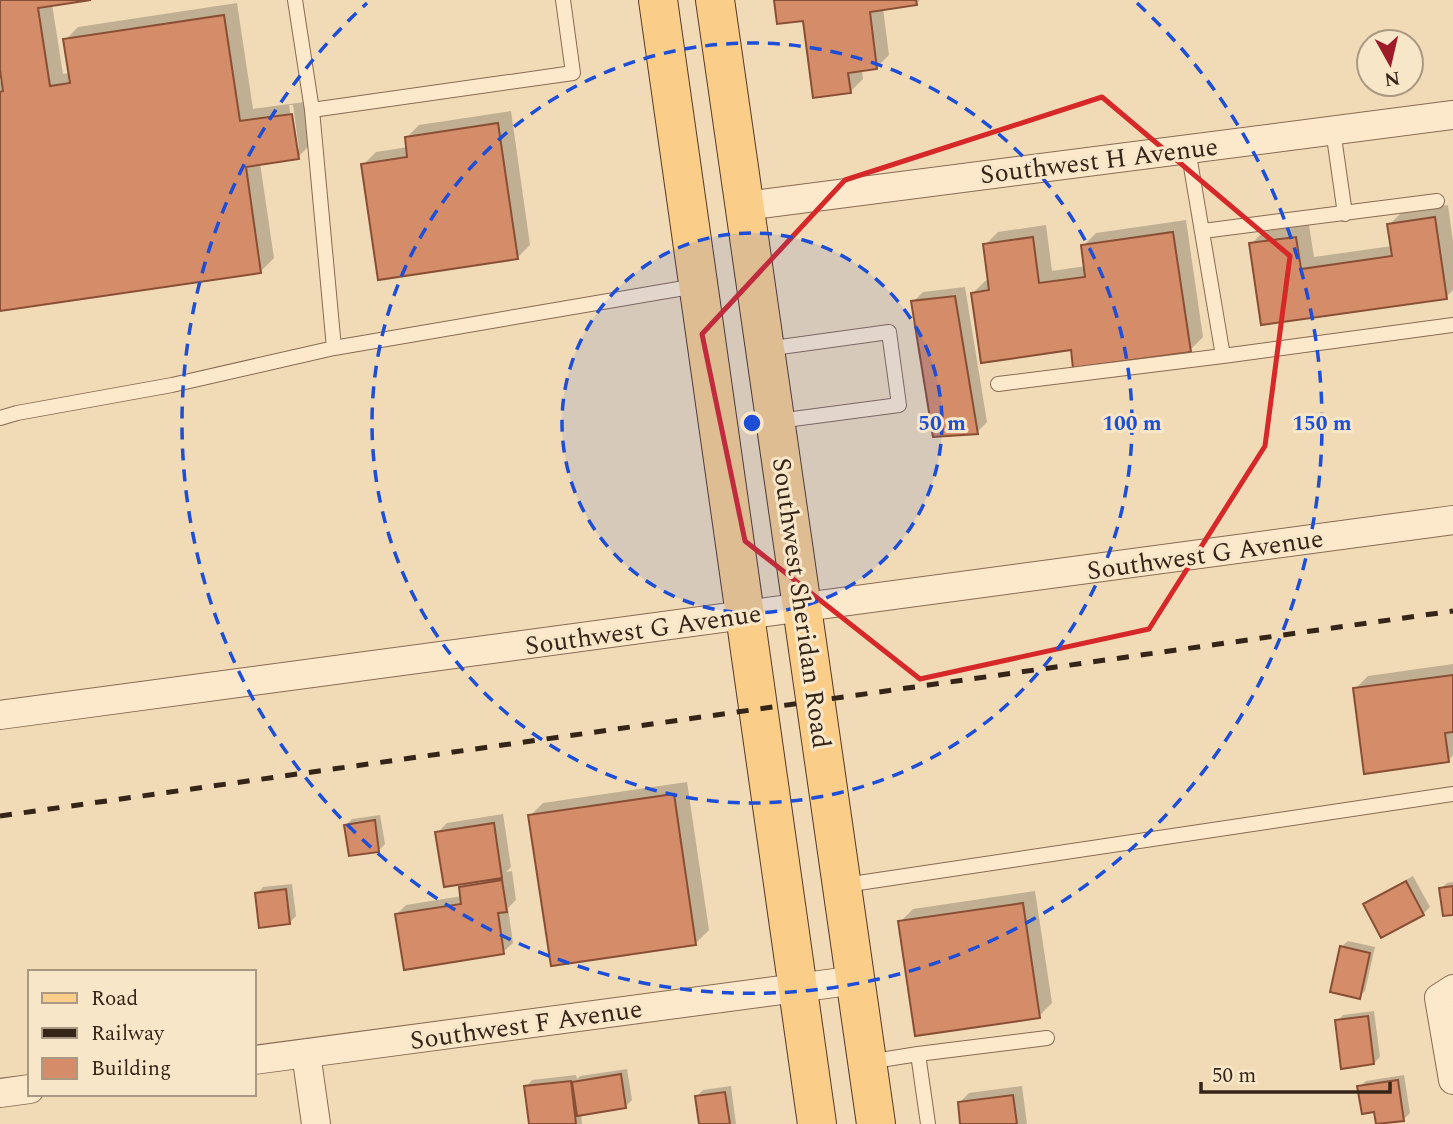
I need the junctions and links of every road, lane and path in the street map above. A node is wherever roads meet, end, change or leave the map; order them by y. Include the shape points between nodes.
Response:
1 (295, 0) edge
2 (563, 0) edge
3 (657, 0) edge
4 (715, 0) edge
5 (313, 110) junction
6 (1453, 115) edge
7 (1333, 130) junction
8 (1188, 149) junction
9 (1437, 201) dead end
10 (745, 206) junction
11 (1345, 214) junction
12 (1203, 231) junction
13 (698, 286) junction
14 (1453, 325) edge
15 (334, 348) junction
16 (766, 349) junction
17 (1223, 356) junction
18 (998, 384) dead end
19 (0, 418) edge
20 (776, 422) junction
21 (1453, 520) edge
22 (803, 608) junction
23 (745, 615) junction
24 (0, 715) edge
25 (1453, 794) edge
26 (844, 886) junction
27 (857, 980) junction
28 (798, 988) junction
29 (1446, 993) edge
30 (1047, 1038) dead end
31 (306, 1054) junction
32 (918, 1054) junction
33 (256, 1060) edge
34 (867, 1062) junction
35 (1453, 1080) edge
36 (28, 1089) edge
37 (0, 1093) edge
38 (316, 1124) edge
39 (817, 1124) edge
40 (876, 1124) edge
41 (928, 1124) edge

1 - 5 lane
2 - 5 lane via 573,73
3 - 13 main road
4 - 10 main road, Southwest Sheridan Road
5 - 15 lane
6 - 7 street, Southwest H Avenue
7 - 8 street, Southwest H Avenue
7 - 11 lane
8 - 10 street, Southwest H Avenue
8 - 12 lane
9 - 11 lane
10 - 16 main road, Southwest Sheridan Road
11 - 12 lane
12 - 17 lane
13 - 15 lane
13 - 23 main road
14 - 17 lane
15 - 19 lane
16 - 20 main road, Southwest Sheridan Road
16 - 20 lane via 889,332 899,405
17 - 18 lane
20 - 22 main road, Southwest Sheridan Road
21 - 22 street, Southwest G Avenue
22 - 23 street, Southwest G Avenue
22 - 26 main road, Southwest Sheridan Road
23 - 24 street, Southwest G Avenue
23 - 28 main road
25 - 26 lane
26 - 27 main road, Southwest Sheridan Road
27 - 28 street, Southwest F Avenue
27 - 34 main road, Southwest Sheridan Road
28 - 31 street, Southwest F Avenue
28 - 39 main road
29 - 35 street
30 - 32 lane
31 - 33 street, Southwest F Avenue
31 - 38 street
32 - 34 lane
32 - 41 lane
34 - 40 main road, Southwest Sheridan Road
36 - 37 street

